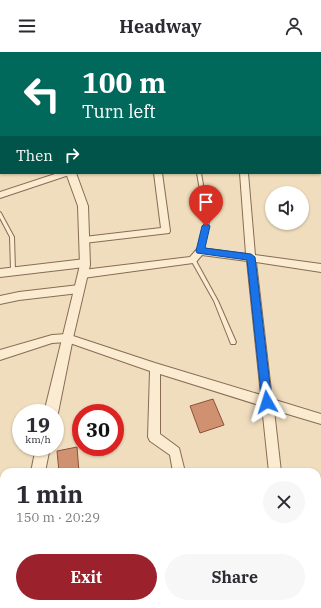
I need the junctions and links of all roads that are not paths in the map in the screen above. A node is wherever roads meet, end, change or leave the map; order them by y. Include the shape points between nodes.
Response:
1 (63, 174) edge
2 (71, 174) edge
3 (158, 174) edge
4 (199, 174) edge
5 (244, 174) edge
6 (0, 195) edge
7 (0, 214) edge
8 (84, 240) junction
9 (200, 251) junction
10 (251, 257) junction
11 (193, 260) junction
12 (85, 262) junction
13 (321, 268) edge
14 (13, 270) junction
15 (0, 273) edge
16 (83, 274) junction
17 (79, 289) junction
18 (0, 300) edge
19 (67, 338) junction
20 (233, 342) dead end
21 (0, 355) edge
22 (155, 368) junction
23 (267, 402) junction
24 (53, 404) edge
25 (321, 420) edge
26 (41, 456) edge
27 (39, 468) edge
28 (178, 468) edge
29 (275, 468) edge

1 - 6 street
2 - 8 street via 83,206
3 - 8 street via 166,231
4 - 9 lane via 209,214
5 - 10 street
7 - 14 lane via 12,237
8 - 12 street
9 - 10 street
9 - 11 street
10 - 13 street
10 - 23 street
11 - 16 street
11 - 20 lane via 216,301
12 - 14 street
12 - 16 street
14 - 15 street
16 - 17 street
17 - 18 street
17 - 19 street
19 - 21 street via 52,339
19 - 22 street
19 - 24 street
22 - 23 street
22 - 28 street via 154,437 175,452
23 - 25 street
23 - 29 street
26 - 27 street

